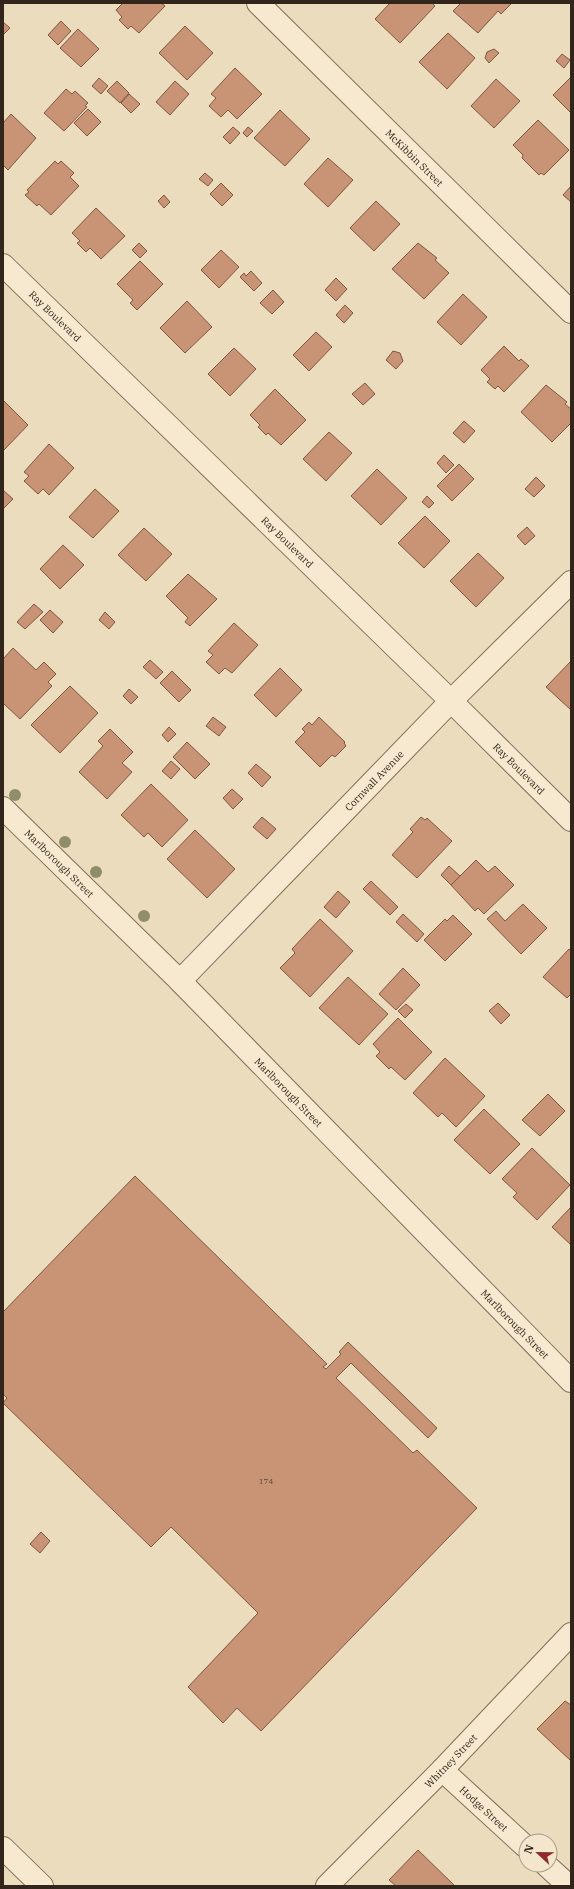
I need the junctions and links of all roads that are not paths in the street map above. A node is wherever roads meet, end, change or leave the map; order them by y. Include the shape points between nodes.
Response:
1 (258, 3) edge
2 (3, 265) edge
3 (571, 312) edge
4 (571, 582) edge
5 (451, 701) junction
6 (3, 808) edge
7 (571, 820) edge
8 (180, 981) junction
9 (571, 1381) edge
10 (571, 1634) edge
11 (442, 1770) junction
12 (518, 1840) edge
13 (3, 1848) edge
14 (555, 1873) edge
15 (42, 1886) edge
16 (328, 1886) edge
17 (569, 1886) edge

1 - 3 street, McKibbin Street
2 - 5 street, Ray Boulevard
4 - 5 street, Cornwall Avenue
5 - 7 street, Ray Boulevard
5 - 8 street, Cornwall Avenue
6 - 8 street, Marlborough Street
8 - 9 street, Marlborough Street
10 - 11 street, Whitney Street
11 - 12 street, Hodge Street
11 - 16 street, Whitney Street
13 - 15 street
14 - 17 street

